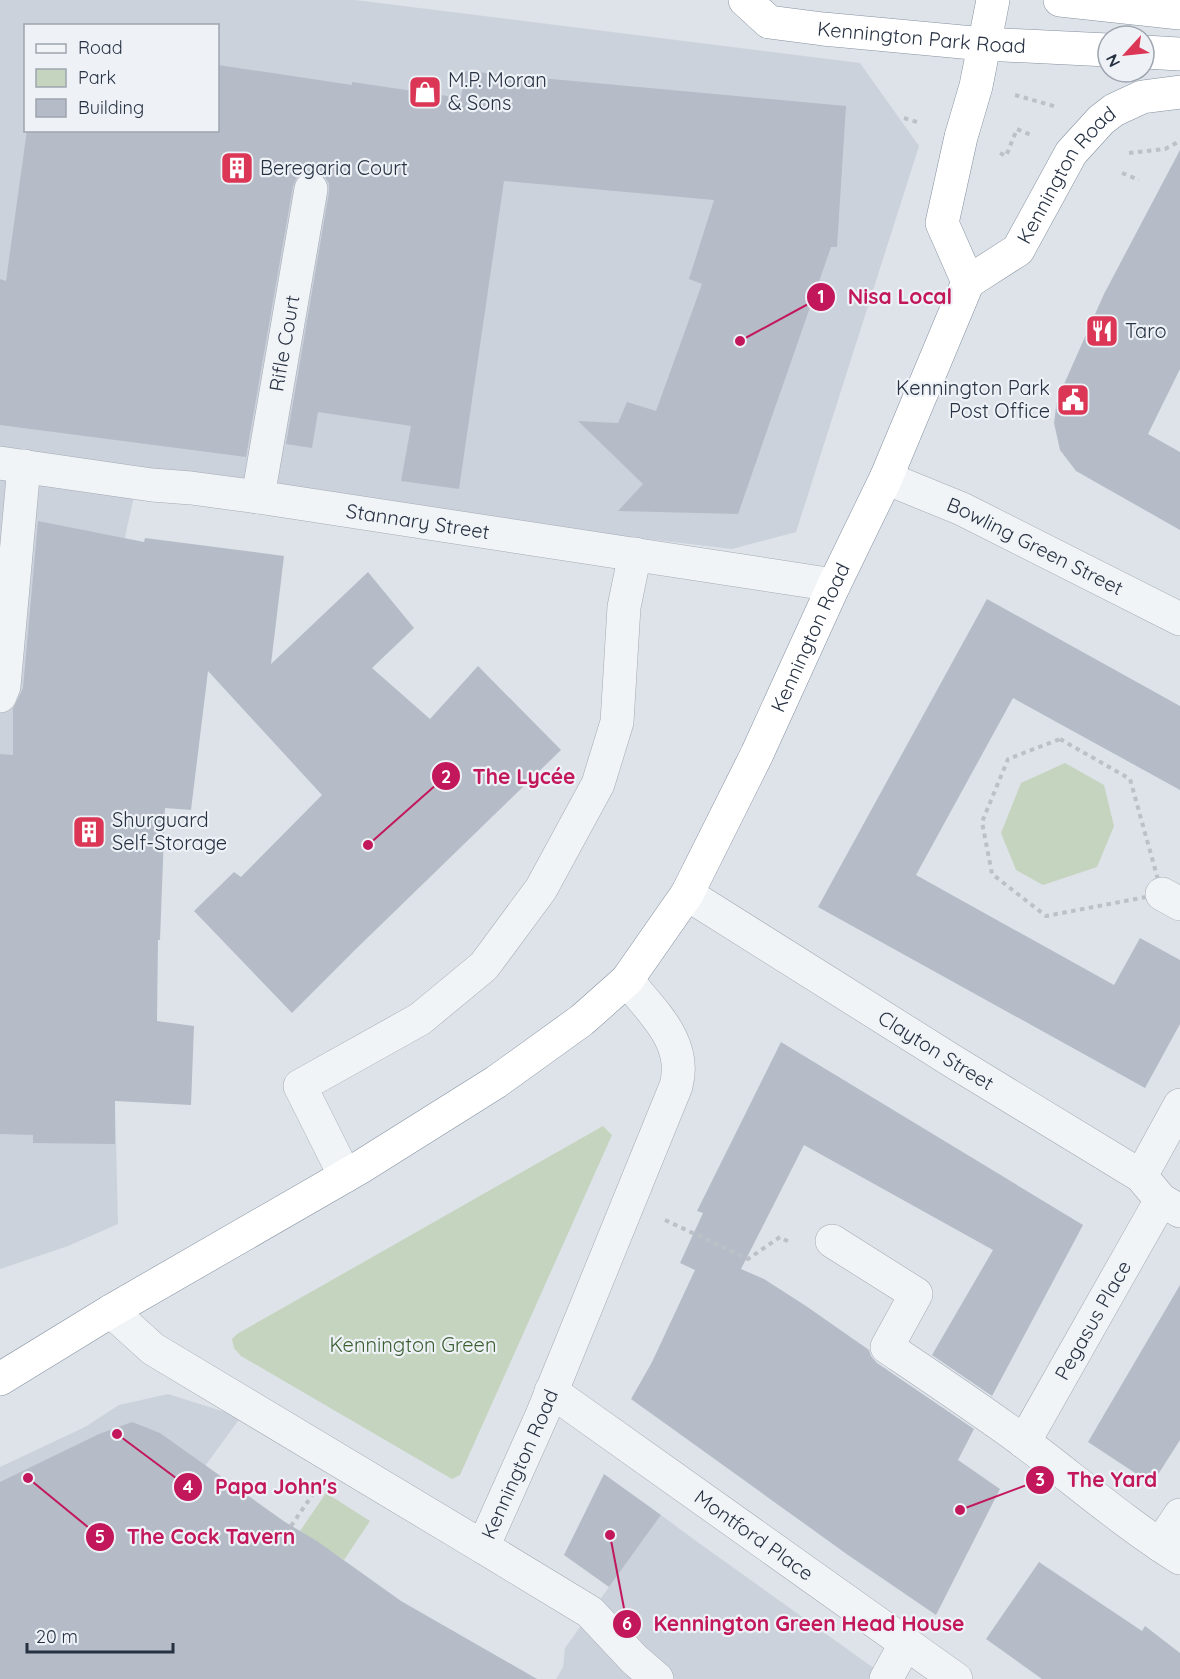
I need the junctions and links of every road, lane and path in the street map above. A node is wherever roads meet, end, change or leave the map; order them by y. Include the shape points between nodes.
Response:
1 (745, 0) edge
2 (993, 0) edge
3 (1060, 0) edge
4 (1180, 13) edge
5 (984, 44) junction
6 (1096, 49) edge
7 (1156, 53) edge
8 (1180, 54) edge
9 (1180, 92) edge
10 (1013, 95) dead end
11 (1056, 106) dead end
12 (903, 118) dead end
13 (920, 123) dead end
14 (1032, 135) dead end
15 (994, 151) dead end
16 (1122, 173) dead end
17 (1139, 180) dead end
18 (311, 189) dead end
19 (968, 282) junction
20 (12, 465) edge
21 (886, 478) junction
22 (258, 497) junction
23 (635, 554) junction
24 (834, 585) junction
25 (1180, 619) edge
26 (0, 696) edge
27 (687, 894) junction
28 (1171, 899) edge
29 (627, 980) junction
30 (1180, 1105) edge
31 (345, 1176) junction
32 (1141, 1176) junction
33 (630, 1202) junction
34 (1171, 1205) edge
35 (832, 1241) joint
36 (111, 1311) junction
37 (0, 1379) edge
38 (551, 1391) junction
39 (1024, 1442) junction
40 (313, 1495) dead end
41 (1180, 1515) edge
42 (291, 1526) dead end
43 (483, 1547) junction
44 (1170, 1552) edge
45 (906, 1643) junction
46 (657, 1679) edge
47 (886, 1679) edge
48 (956, 1679) edge

1 - 5 highway, Kennington Park Road via 769,22
2 - 5 highway
3 - 4 highway
5 - 6 highway, Kennington Park Road
5 - 19 highway via 942,223
7 - 8 highway
9 - 19 highway, Kennington Road via 1142,98 1101,120 1071,153 1018,250
10 - 11 path
12 - 13 path
14 - 15 path via 1017,129 1006,156
16 - 17 path
18 - 22 street, Rifle Court
19 - 21 highway, Kennington Road
20 - 22 street, Stannary Street
20 - 26 street via 4,686
21 - 24 highway, Kennington Road
21 - 25 street, Bowling Green Street via 962,509
22 - 23 street, Stannary Street
23 - 24 street, Stannary Street
23 - 31 street via 624,607 617,722 598,784 541,889 484,966 420,1019 300,1086
24 - 27 highway, Kennington Road via 757,754
27 - 29 highway, Kennington Road
27 - 32 street, Clayton Street
28 - 28 path via 1130,779 1060,739 1008,759 982,822 992,874 1046,916
29 - 31 highway, Kennington Road via 582,1020 496,1082
29 - 33 street, Kennington Road via 675,1044 680,1072
30 - 32 street
31 - 36 highway, Kennington Road
32 - 34 street, Clayton Street
33 - 35 path via 748,1259 780,1238 795,1245 806,1226
33 - 38 street, Kennington Road
34 - 39 street, Pegasus Place
35 - 39 street via 916,1294 887,1347
36 - 37 highway, Kennington Road
36 - 43 street, Kennington Road via 153,1349
38 - 43 street, Kennington Road
38 - 45 street, Montford Place
39 - 44 street
40 - 42 path
41 - 44 street
43 - 46 street via 590,1612
45 - 47 street
45 - 48 street, Montford Place

